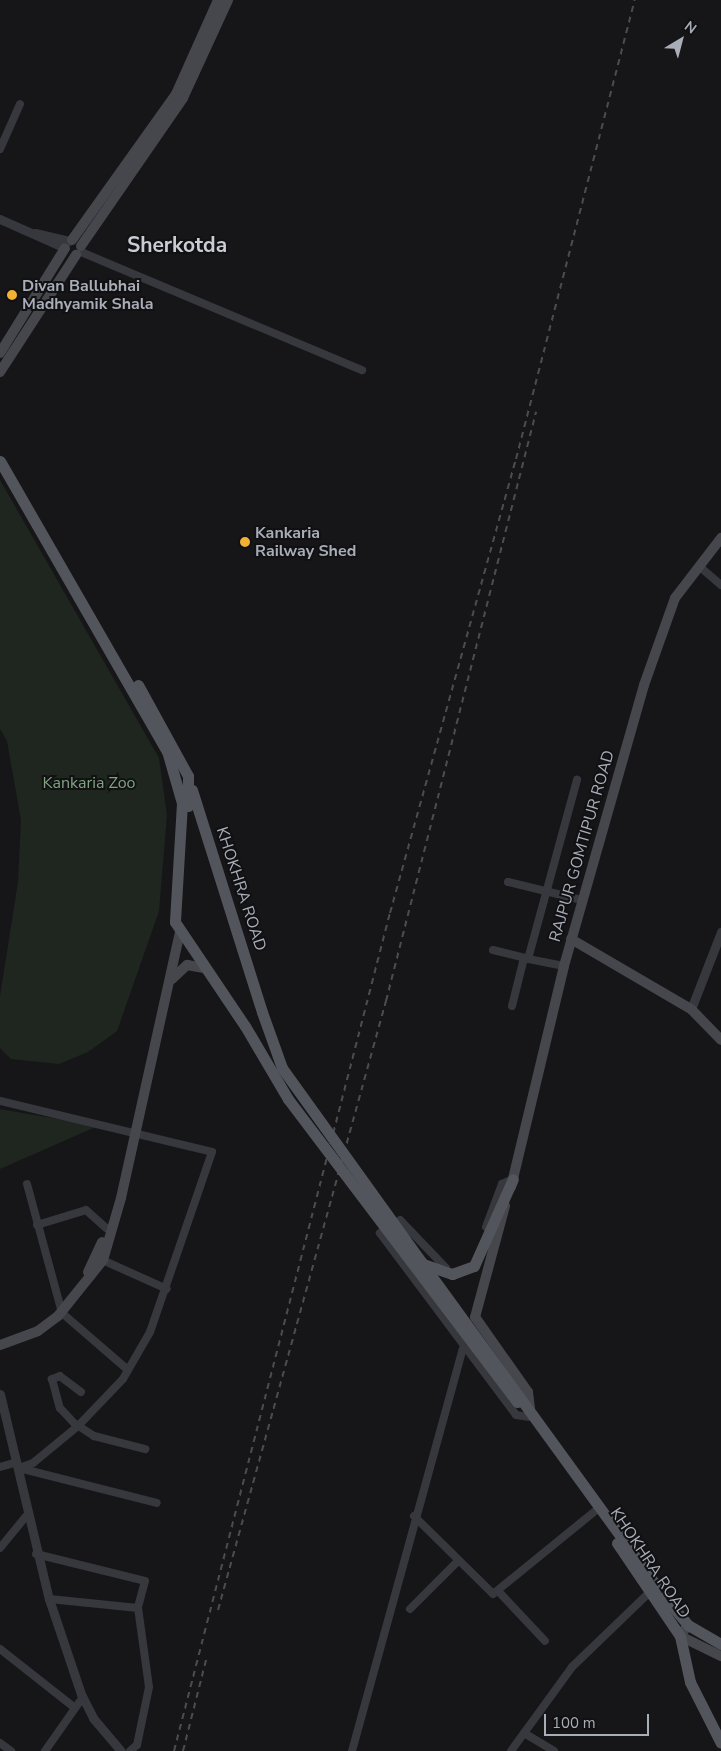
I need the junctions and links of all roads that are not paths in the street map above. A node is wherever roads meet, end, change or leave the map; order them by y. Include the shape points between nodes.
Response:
1 (218, 0) edge
2 (228, 0) edge
3 (20, 104) dead end
4 (170, 109) junction
5 (0, 149) edge
6 (0, 219) edge
7 (69, 243) junction
8 (80, 251) junction
9 (0, 353) edge
10 (362, 370) dead end
11 (0, 372) edge
12 (0, 452) edge
13 (0, 461) edge
14 (40, 519) junction
15 (721, 538) edge
16 (699, 566) junction
17 (721, 585) edge
18 (174, 756) junction
19 (188, 776) junction
20 (576, 780) dead end
21 (185, 803) junction
22 (201, 816) junction
23 (508, 882) dead end
24 (545, 891) junction
25 (582, 900) junction
26 (178, 927) junction
27 (721, 932) edge
28 (571, 939) junction
29 (493, 950) dead end
30 (526, 959) junction
31 (564, 966) junction
32 (204, 968) junction
33 (172, 979) junction
34 (512, 1006) dead end
35 (691, 1009) junction
36 (721, 1040) edge
37 (0, 1101) edge
38 (133, 1133) junction
39 (513, 1179) junction
40 (27, 1184) dead end
41 (38, 1225) junction
42 (106, 1228) junction
43 (99, 1258) junction
44 (422, 1263) junction
45 (167, 1288) junction
46 (60, 1309) junction
47 (0, 1338) edge
48 (0, 1346) edge
49 (462, 1349) dead end
50 (128, 1370) junction
51 (81, 1392) dead end
52 (0, 1394) edge
53 (519, 1400) junction
54 (530, 1415) junction
55 (78, 1426) junction
56 (145, 1449) dead end
57 (18, 1465) junction
58 (0, 1467) edge
59 (156, 1503) dead end
60 (595, 1511) junction
61 (27, 1515) junction
62 (414, 1516) junction
63 (0, 1548) edge
64 (36, 1554) junction
65 (458, 1561) junction
66 (651, 1591) junction
67 (499, 1592) junction
68 (49, 1599) junction
69 (138, 1608) junction
70 (410, 1609) dead end
71 (688, 1625) junction
72 (680, 1636) junction
73 (545, 1641) dead end
74 (721, 1644) edge
75 (0, 1649) edge
76 (721, 1656) edge
77 (83, 1698) junction
78 (75, 1708) junction
79 (524, 1733) junction
80 (0, 1743) edge
81 (721, 1743) edge
82 (11, 1751) edge
83 (45, 1751) edge
84 (121, 1751) edge
85 (130, 1751) edge
86 (352, 1751) edge
87 (511, 1751) edge
88 (554, 1751) edge

1 - 4 main road
2 - 4 main road
3 - 5 street
4 - 7 main road
4 - 8 main road
6 - 7 street
7 - 8 main road
7 - 8 main road
7 - 9 main road
8 - 10 street
8 - 11 main road
12 - 14 main road
13 - 14 main road
14 - 18 main road
15 - 16 main road, RAJPUR GOMTIPUR ROAD
16 - 17 street
16 - 25 main road, RAJPUR GOMTIPUR ROAD via 675,598 644,685
18 - 19 main road, KHOKHRA ROAD
18 - 21 main road
19 - 21 main road
19 - 22 main road, KHOKHRA ROAD
20 - 24 street
21 - 22 main road
21 - 26 main road
22 - 44 main road, KHOKHRA ROAD, bridge via 282,1068
23 - 24 street
24 - 25 street
24 - 30 street
25 - 28 main road, RAJPUR GOMTIPUR ROAD
26 - 32 main road
26 - 33 main road
26 - 38 main road
27 - 35 street
28 - 31 main road, RAJPUR GOMTIPUR ROAD
28 - 35 main road
29 - 30 street
30 - 31 street
30 - 34 street
31 - 39 main road, RAJPUR GOMTIPUR ROAD
32 - 33 main road via 187,965
32 - 53 main road, bridge via 245,1026 288,1099
33 - 38 main road
35 - 36 main road
37 - 38 street
38 - 42 main road
38 - 43 main road
38 - 45 street via 212,1152
39 - 44 main road via 474,1266 452,1274
39 - 54 main road, RAJPUR GOMTIPUR ROAD via 475,1317 528,1392
39 - 54 street via 502,1184 477,1251 464,1265 446,1268 436,1262 400,1220 380,1232 516,1415
40 - 41 street
41 - 42 street via 86,1210
41 - 46 street
42 - 43 main road
43 - 45 street
43 - 46 main road
44 - 53 main road, KHOKHRA ROAD
45 - 50 street via 150,1332
46 - 47 main road via 35,1325
46 - 48 main road via 38,1331
46 - 50 street
49 - 62 street
50 - 55 street via 109,1397
51 - 55 street via 60,1376 52,1379 60,1408
52 - 57 street
53 - 54 main road, KHOKHRA ROAD
54 - 60 main road, KHOKHRA ROAD
54 - 71 main road, KHOKHRA ROAD
55 - 56 street via 94,1436
55 - 57 street via 33,1463
57 - 58 street
57 - 59 street
57 - 61 street
60 - 66 main road, KHOKHRA ROAD
60 - 67 street
61 - 63 street
61 - 64 street
62 - 65 street
62 - 86 street
64 - 68 street
64 - 69 street via 145,1581
65 - 67 street via 488,1591
65 - 70 street
66 - 72 main road, KHOKHRA ROAD
66 - 79 street via 572,1667
67 - 73 street
68 - 69 street
68 - 77 street
69 - 85 street via 149,1687 136,1744
71 - 72 main road
71 - 74 main road, KHOKHRA ROAD
72 - 76 main road
72 - 81 main road, KHOKHRA ROAD via 690,1682
75 - 78 street
77 - 78 street
77 - 84 street via 93,1718
78 - 83 street
79 - 87 street
79 - 88 street
80 - 82 street

